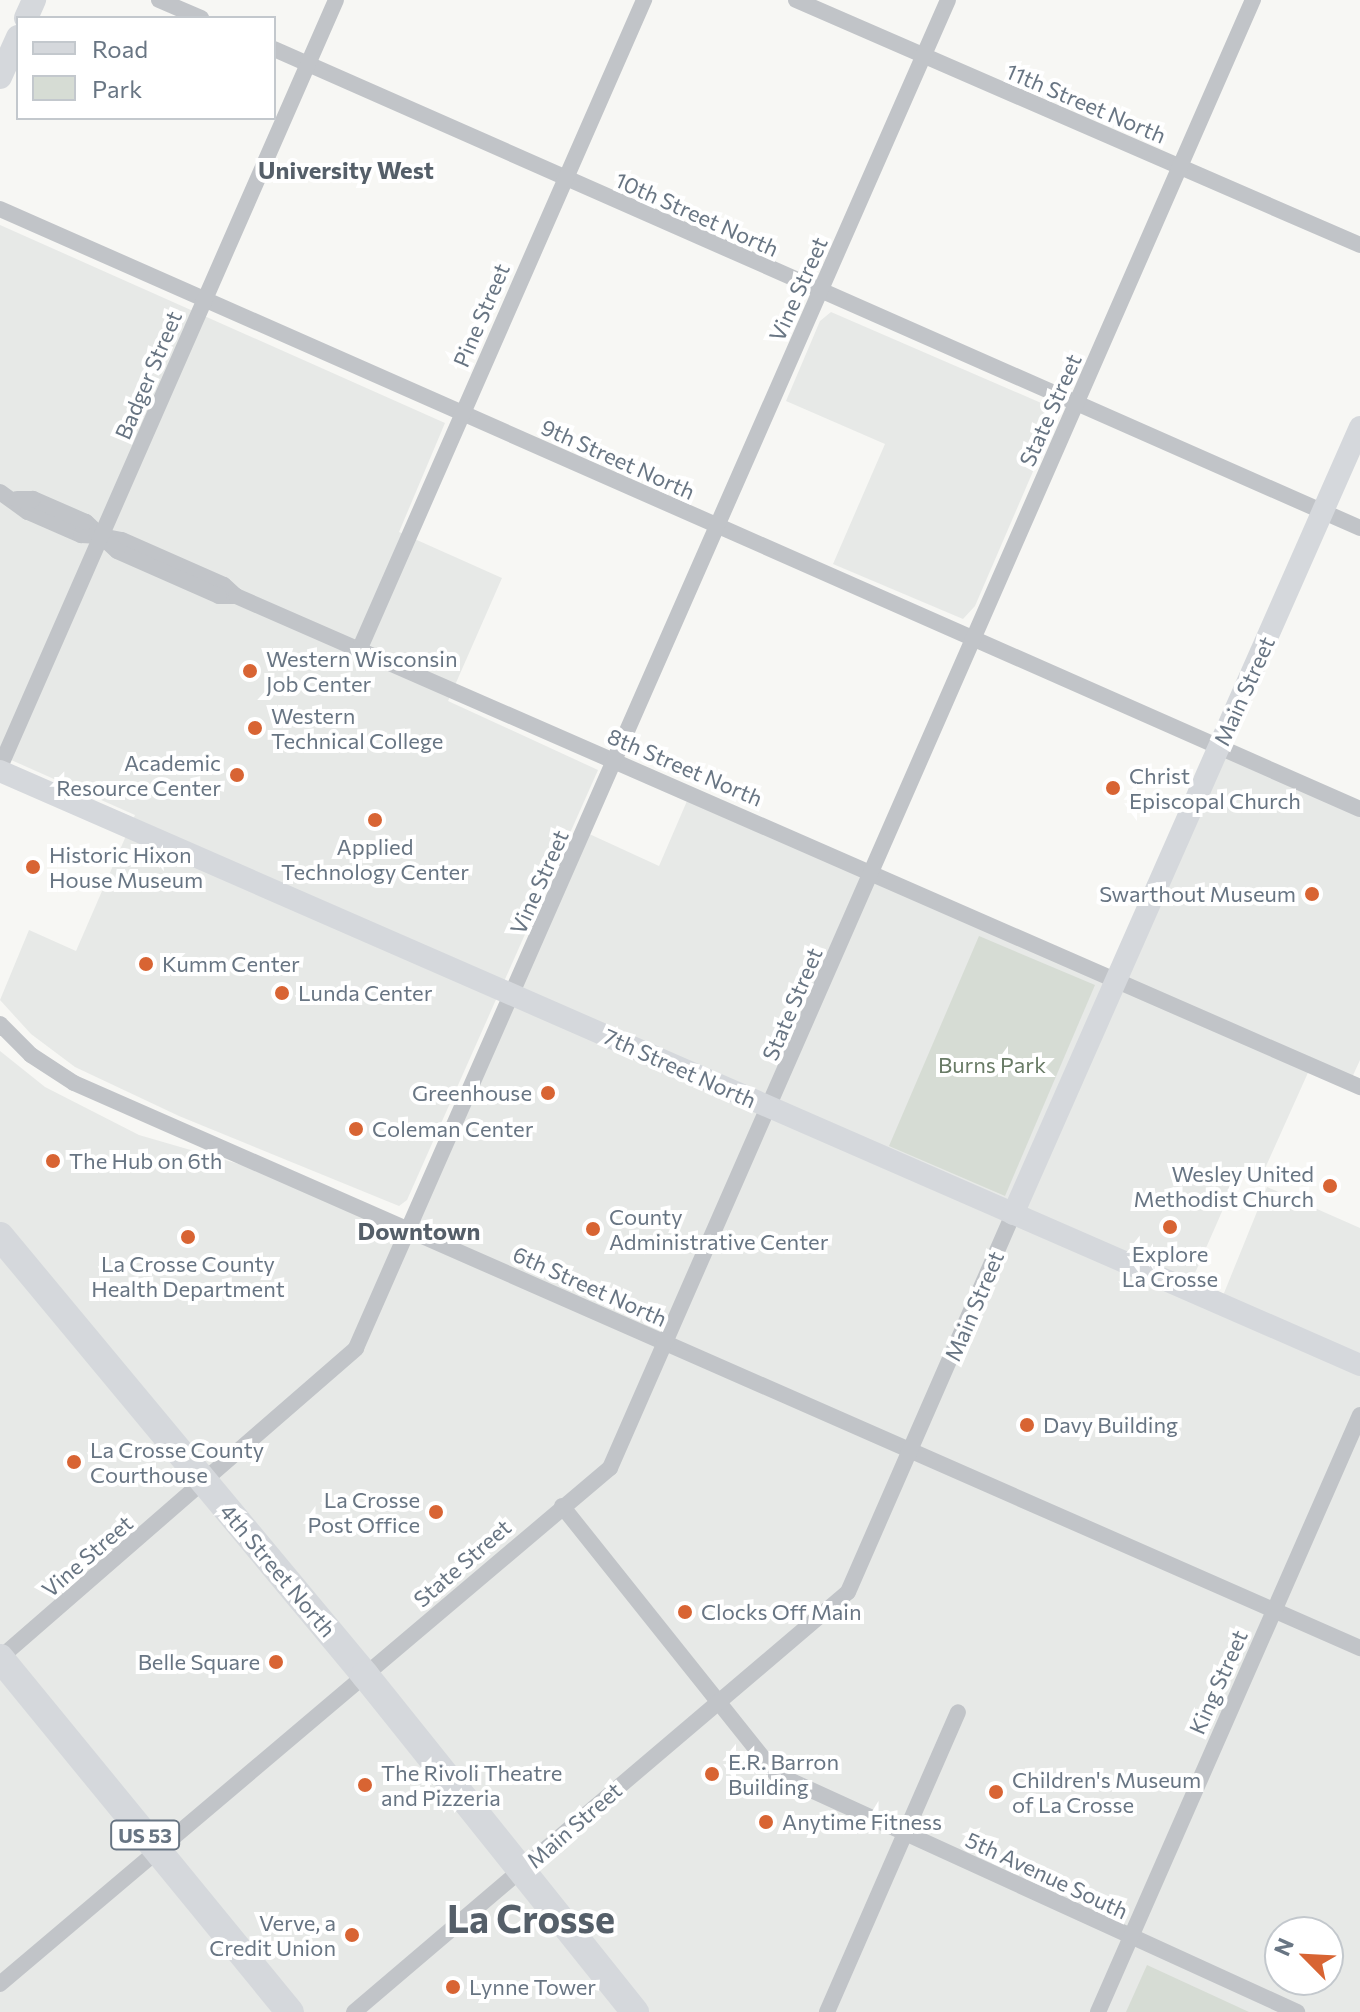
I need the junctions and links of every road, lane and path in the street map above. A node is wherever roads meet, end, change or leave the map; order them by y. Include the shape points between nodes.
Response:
1 (159, 0) edge
2 (336, 0) edge
3 (644, 0) edge
4 (796, 0) edge
5 (948, 0) edge
6 (1253, 0) edge
7 (196, 16) edge
8 (16, 41) edge
9 (276, 50) edge
10 (923, 57) junction
11 (308, 64) junction
12 (0, 77) edge
13 (1182, 167) junction
14 (564, 179) junction
15 (0, 209) edge
16 (1360, 245) edge
17 (820, 293) junction
18 (205, 298) junction
19 (1075, 406) junction
20 (463, 414) junction
21 (1360, 427) edge
22 (0, 492) edge
23 (1323, 511) junction
24 (717, 528) junction
25 (1360, 528) edge
26 (101, 536) junction
27 (974, 640) junction
28 (360, 648) junction
29 (1219, 746) junction
30 (615, 762) junction
31 (0, 769) edge
32 (1360, 809) edge
33 (873, 872) junction
34 (1116, 980) junction
35 (514, 993) junction
36 (0, 1024) edge
37 (1360, 1087) edge
38 (771, 1108) junction
39 (1013, 1214) junction
40 (409, 1231) junction
41 (0, 1236) edge
42 (667, 1344) junction
43 (1360, 1365) edge
44 (1360, 1415) edge
45 (912, 1450) junction
46 (205, 1483) junction
47 (562, 1506) junction
48 (1274, 1610) junction
49 (1360, 1648) edge
50 (0, 1658) edge
51 (365, 1675) junction
52 (719, 1702) junction
53 (958, 1712) dead end
54 (905, 1834) junction
55 (158, 1851) junction
56 (521, 1871) junction
57 (1132, 1938) junction
58 (0, 1984) edge
59 (290, 2012) edge
60 (354, 2012) edge
61 (635, 2012) edge
62 (827, 2012) edge
63 (1098, 2012) edge
64 (1297, 2012) edge

1 - 7 street
2 - 11 street, Badger Street
3 - 14 street, Pine Street
4 - 10 street, 11th Street North
5 - 10 street, Vine Street
6 - 13 street, State Street
8 - 12 main road
9 - 11 street, 10th Street North
10 - 13 street, 11th Street North
10 - 17 street, Vine Street
11 - 14 street, 10th Street North
11 - 18 street, Badger Street
13 - 16 street, 11th Street North
13 - 19 street, State Street
14 - 17 street, 10th Street North
14 - 20 street, Pine Street
15 - 18 street, 9th Street North
17 - 19 street, 10th Street North
17 - 24 street, Vine Street
18 - 20 street, 9th Street North
18 - 26 street, Badger Street
19 - 23 street, 10th Street North
19 - 27 street, State Street
20 - 24 street, 9th Street North
20 - 28 street, Pine Street
21 - 23 main road, Main Street
22 - 26 street, 8th Street North via 17,499 28,512 81,535
23 - 25 street, 10th Street North
23 - 29 main road, Main Street
24 - 27 street, 9th Street North
24 - 30 street, Vine Street
26 - 28 street, 8th Street North via 117,551 219,596 236,596
26 - 31 street, Badger Street
27 - 29 street, 9th Street North
27 - 33 street, State Street
28 - 30 street, 8th Street North
29 - 32 street, 9th Street North
29 - 34 main road, Main Street
30 - 33 street, 8th Street North
30 - 35 street, Vine Street
31 - 35 main road, 7th Street North
33 - 34 street, 8th Street North
33 - 38 street, State Street
34 - 37 street, 8th Street North
34 - 39 main road, Main Street
35 - 38 main road, 7th Street North
35 - 40 street, Vine Street
36 - 40 street, 6th Street North via 31,1055 74,1083
38 - 39 main road, 7th Street North
38 - 42 street, State Street
39 - 43 main road, 7th Street North
39 - 45 street, Main Street
40 - 42 street, 6th Street North
40 - 46 street, Vine Street via 347,1360
41 - 46 highway, 4th Street North
42 - 45 street, 6th Street North
42 - 47 street, State Street via 610,1468
44 - 48 street, King Street
45 - 48 street, 6th Street North
45 - 52 street, Main Street via 848,1592
46 - 50 street, Vine Street
46 - 51 highway, 4th Street North
47 - 51 street, State Street
47 - 52 street, 5th Avenue South
48 - 49 street, 6th Street North
48 - 57 street, King Street
50 - 55 highway, US 53
51 - 55 street, State Street
51 - 56 highway, 4th Street North
52 - 54 street, 5th Avenue South via 776,1774
52 - 56 street, Main Street
53 - 54 street
54 - 57 street, 5th Avenue South
54 - 62 street
55 - 58 street, State Street
55 - 59 highway, US 53
56 - 60 street, Main Street
56 - 61 highway, 4th Street North
57 - 63 street, King Street
57 - 64 street, 5th Avenue South

